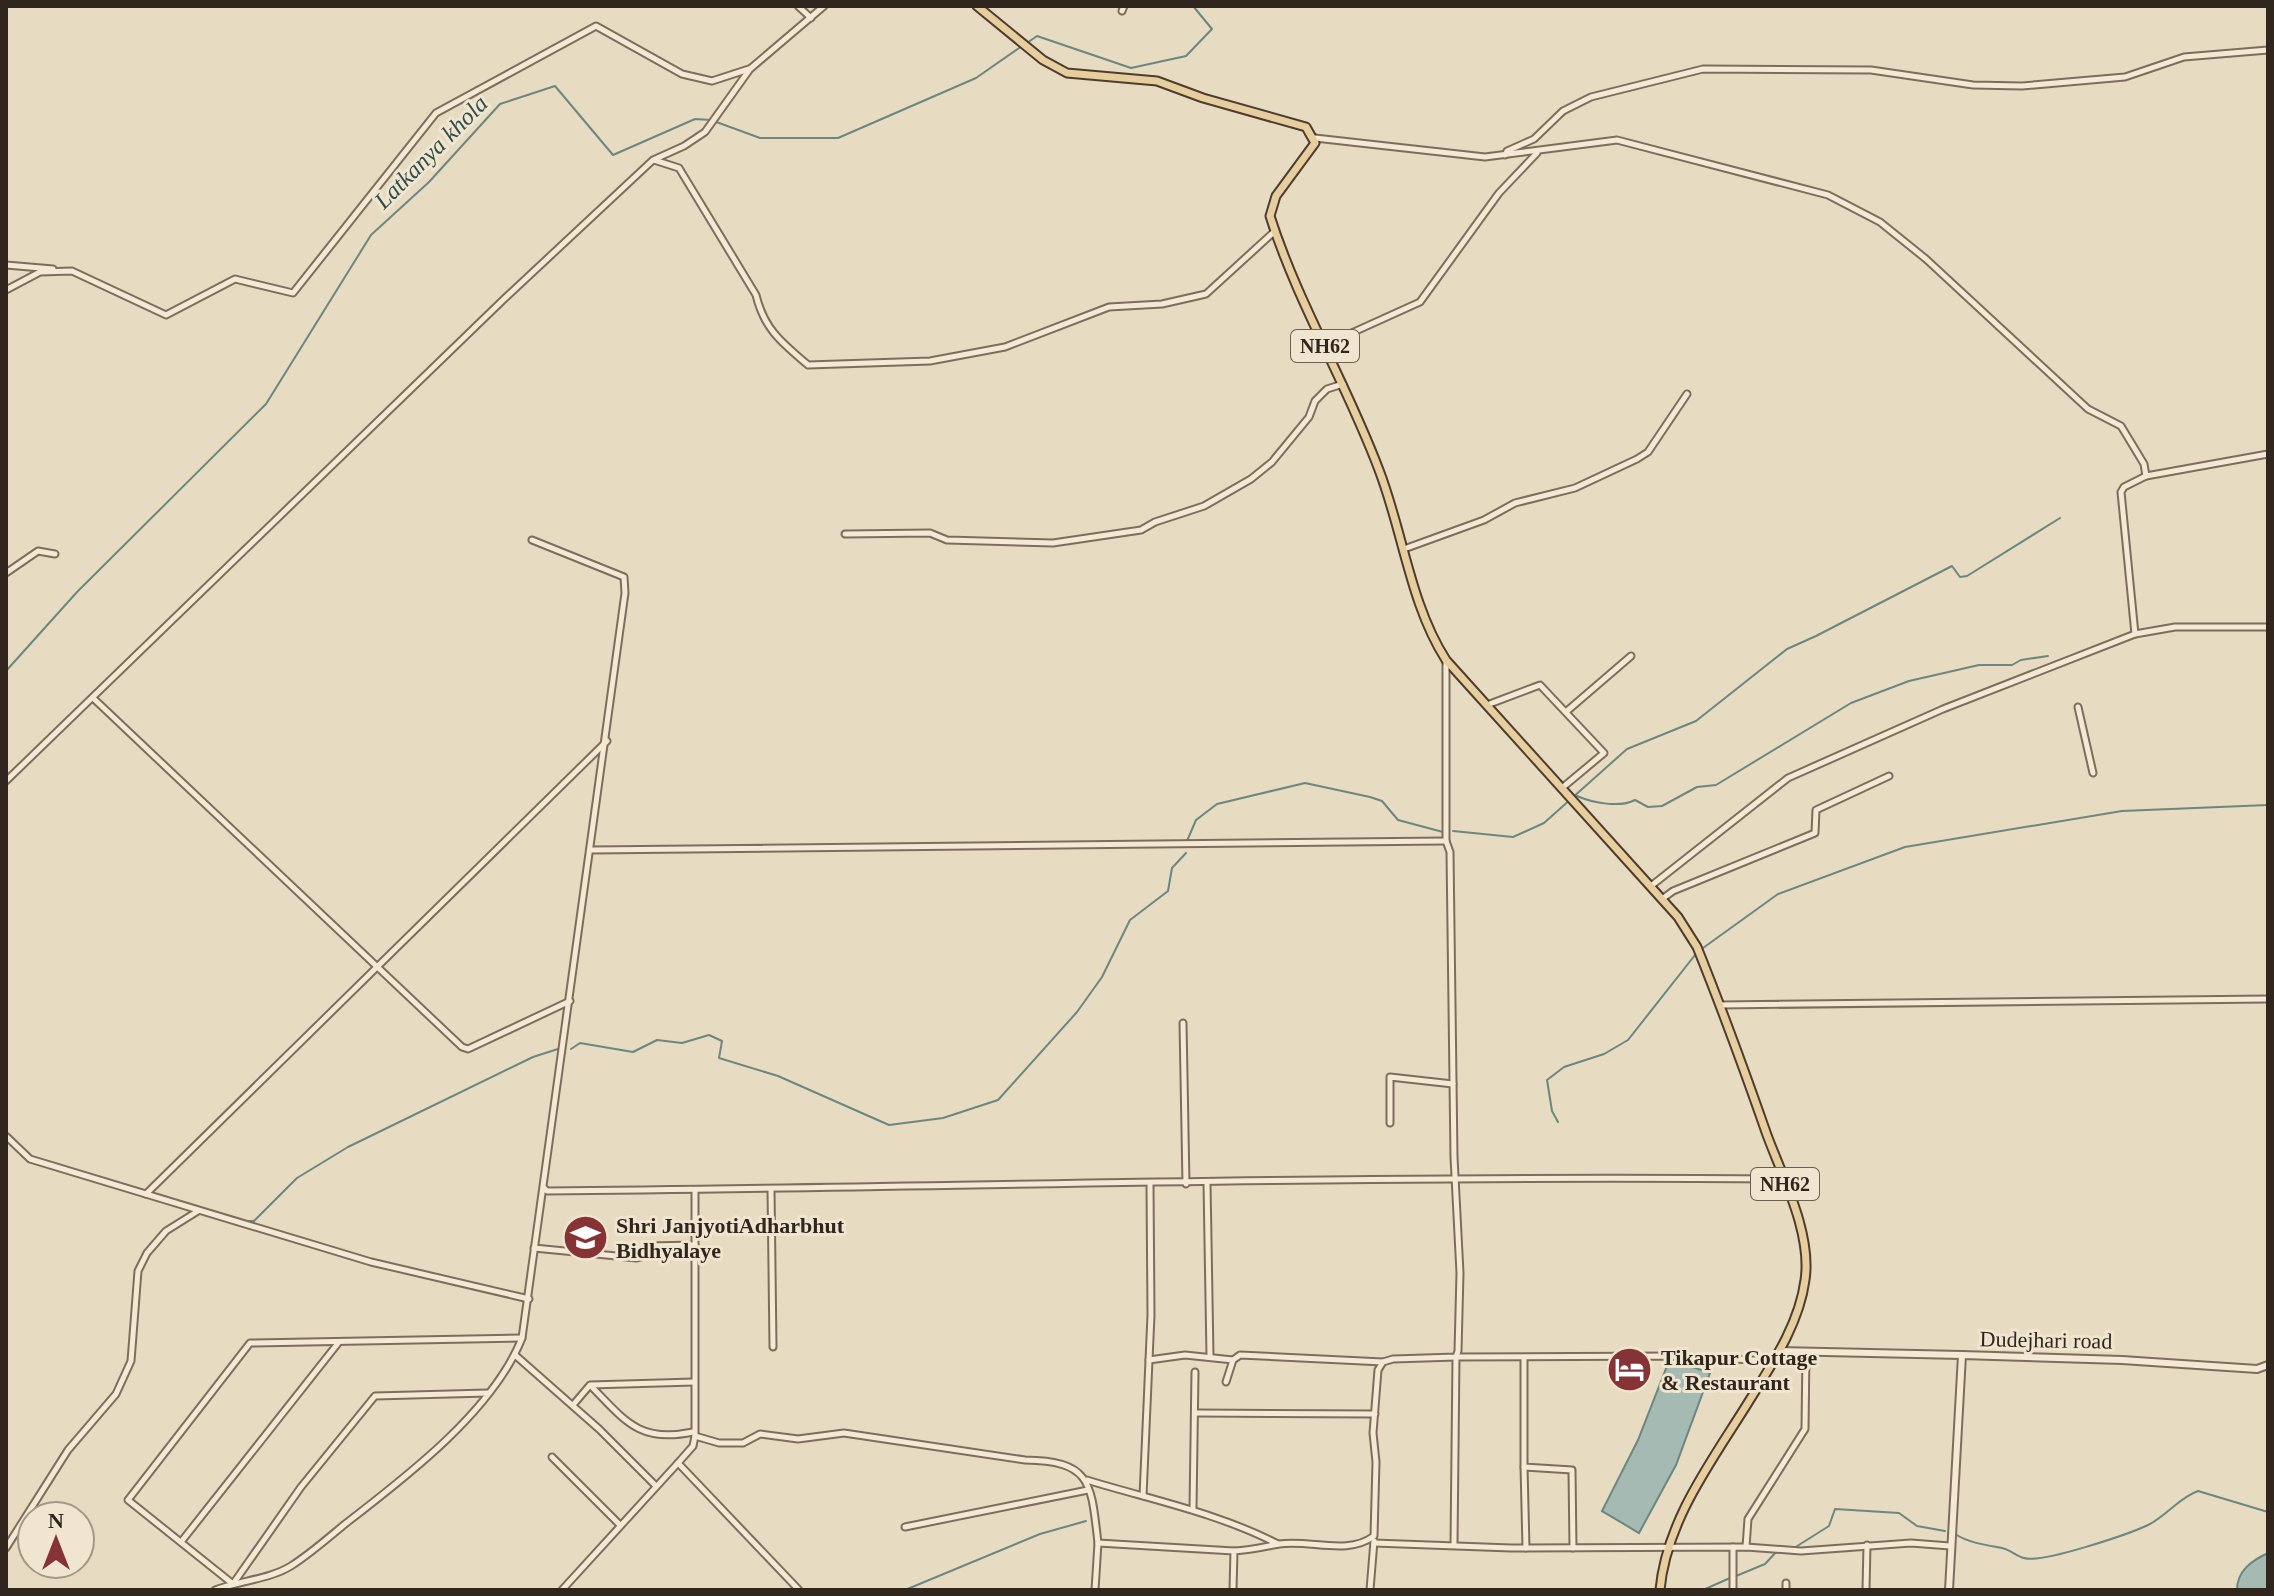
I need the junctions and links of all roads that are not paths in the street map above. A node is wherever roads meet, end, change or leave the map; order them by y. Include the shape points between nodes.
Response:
1 (798, 6) edge
2 (824, 6) edge
3 (977, 6) edge
4 (811, 18) junction
5 (2268, 50) edge
6 (750, 69) junction
7 (1315, 138) junction
8 (1539, 152) junction
9 (1505, 155) junction
10 (653, 160) junction
11 (1275, 231) junction
12 (6, 265) edge
13 (72, 271) junction
14 (6, 290) edge
15 (1325, 345) junction
16 (1344, 384) junction
17 (1687, 394) dead end
18 (2268, 454) edge
19 (2146, 476) junction
20 (845, 534) dead end
21 (532, 540) dead end
22 (1404, 549) junction
23 (55, 554) dead end
24 (6, 573) edge
25 (2268, 627) edge
26 (2135, 634) junction
27 (1631, 656) dead end
28 (1446, 660) junction
29 (93, 698) junction
30 (1487, 705) junction
31 (2078, 707) dead end
32 (1567, 711) junction
33 (607, 741) junction
34 (2093, 773) dead end
35 (1889, 776) dead end
36 (6, 781) edge
37 (1561, 788) junction
38 (1446, 841) junction
39 (592, 850) junction
40 (1651, 886) junction
41 (1662, 899) junction
42 (376, 965) junction
43 (2268, 999) edge
44 (571, 1001) junction
45 (1721, 1005) junction
46 (1183, 1023) dead end
47 (1453, 1084) junction
48 (1390, 1123) dead end
49 (6, 1136) edge
50 (1457, 1179) junction
51 (1783, 1179) junction
52 (1207, 1183) junction
53 (1150, 1184) junction
54 (1186, 1184) junction
55 (544, 1187) junction
56 (771, 1189) junction
57 (695, 1190) junction
58 (146, 1194) junction
59 (199, 1210) junction
60 (695, 1245) junction
61 (534, 1248) junction
62 (529, 1299) junction
63 (522, 1338) junction
64 (340, 1341) junction
65 (773, 1347) dead end
66 (1779, 1351) junction
67 (1806, 1352) junction
68 (515, 1355) junction
69 (1962, 1355) junction
70 (1210, 1356) junction
71 (1456, 1357) junction
72 (1524, 1359) junction
73 (1149, 1360) junction
74 (1233, 1360) junction
75 (1774, 1361) junction
76 (1383, 1362) junction
77 (2268, 1365) edge
78 (1195, 1372) dead end
79 (694, 1382) junction
80 (1226, 1382) dead end
81 (590, 1385) junction
82 (487, 1393) junction
83 (573, 1405) junction
84 (1196, 1413) junction
85 (1375, 1414) junction
86 (694, 1434) junction
87 (552, 1457) dead end
88 (678, 1463) junction
89 (1524, 1467) junction
90 (1087, 1480) junction
91 (656, 1486) junction
92 (1088, 1490) junction
93 (1143, 1496) junction
94 (1193, 1509) junction
95 (620, 1525) junction
96 (905, 1527) dead end
97 (1374, 1540) junction
98 (181, 1542) junction
99 (1098, 1543) junction
100 (1278, 1544) junction
101 (1454, 1544) junction
102 (1867, 1545) junction
103 (1950, 1546) junction
104 (1666, 1547) junction
105 (1733, 1547) junction
106 (1746, 1547) junction
107 (6, 1548) edge
108 (1526, 1548) junction
109 (1573, 1548) junction
110 (1234, 1551) junction
111 (233, 1584) junction
112 (215, 1590) edge
113 (562, 1590) edge
114 (799, 1590) edge
115 (1095, 1590) edge
116 (1233, 1590) edge
117 (1370, 1590) edge
118 (1660, 1590) edge
119 (1733, 1590) edge
120 (1866, 1590) edge
121 (1949, 1590) edge

1 - 4 street
2 - 4 street
3 - 7 main road via 1067,73 1157,81 1306,127
4 - 6 street
5 - 9 street via 2184,57 2125,77 2022,86 1973,85 1871,70 1703,69 1591,97 1563,111 1544,131
6 - 10 street via 705,132
6 - 13 street via 712,81 682,74 596,26 436,113 293,293 235,279 166,315
7 - 9 street
7 - 11 main road, NH62 via 1276,196 1270,216
8 - 9 street
8 - 15 street via 1499,193 1420,302
8 - 19 street via 1617,140 1828,195 1880,222 2088,409 2121,426
10 - 11 street via 679,168 756,295 776,339 808,365 930,361 1005,347 1109,307 1162,304 1206,294
10 - 29 street
11 - 15 main road, NH62
12 - 13 street
13 - 14 street via 40,272
15 - 16 main road, NH62
16 - 20 street via 1327,389 1315,401 1309,417 1251,479 1204,506 1141,530 1053,543 947,540 930,533
16 - 22 main road, NH62
17 - 22 street via 1648,452 1637,459 1575,488 1515,503
18 - 19 street
19 - 26 street via 2121,492
21 - 33 street via 624,577
22 - 28 main road, NH62 via 1424,619
23 - 24 street via 38,551
25 - 26 street via 2175,627
26 - 40 street via 1943,709 1788,778
27 - 32 street
28 - 30 main road, NH62
28 - 38 street
29 - 36 street
29 - 42 street
30 - 32 street via 1540,685
30 - 37 main road, NH62
31 - 34 street
32 - 37 street via 1604,753
33 - 39 street
33 - 42 street
35 - 41 street via 1816,810 1815,833
37 - 40 main road, NH62
38 - 39 street
38 - 47 street
39 - 44 street
40 - 41 main road, NH62
41 - 45 main road, NH62 via 1689,932
42 - 44 street via 468,1049
42 - 58 street
43 - 45 street
44 - 55 street
45 - 51 main road, NH62
46 - 54 street
47 - 48 street via 1390,1077
47 - 50 street
49 - 58 street via 30,1159
50 - 51 street
50 - 52 street
50 - 71 street
51 - 66 main road, NH62 via 1805,1252 1806,1277 1797,1314
52 - 54 street
52 - 70 street
53 - 54 street
53 - 56 street
53 - 73 street
55 - 57 street
55 - 61 street
56 - 57 street
56 - 65 street
57 - 60 street
58 - 59 street
59 - 62 street via 371,1262
59 - 107 street via 166,1231 147,1253 138,1271 131,1361 116,1394 68,1450
60 - 61 street via 649,1246 645,1256 637,1258
60 - 79 street
61 - 62 street
62 - 63 street
63 - 64 street
63 - 68 street
64 - 98 street
64 - 98 street via 250,1343 242,1350 128,1498
66 - 67 street
66 - 75 main road, NH62
67 - 69 street
67 - 106 street via 1805,1429 1748,1519
68 - 82 street
68 - 83 street
69 - 77 street, Dudejhari road via 2257,1369
69 - 103 street, Dudejhari road
70 - 73 street
70 - 74 street
71 - 72 street
71 - 76 street
71 - 101 street
72 - 75 street via 1674,1356
72 - 89 street
73 - 93 street
74 - 76 street via 1240,1355
74 - 80 street
75 - 104 main road, NH62
76 - 85 street
78 - 84 street
79 - 81 street
79 - 86 street
81 - 83 street
81 - 86 street via 640,1432
82 - 111 street via 428,1456 290,1567
82 - 111 street via 375,1396 301,1487
83 - 91 street
84 - 85 street
84 - 94 street
85 - 97 street
86 - 88 street via 693,1446
86 - 90 street via 719,1443 743,1443 760,1434 798,1439 844,1433 1054,1460
87 - 95 street
88 - 91 street
88 - 114 street
89 - 108 street
89 - 109 street via 1572,1470
90 - 92 street
90 - 93 street
91 - 95 street
92 - 96 street
92 - 99 street
93 - 94 street
94 - 100 street
95 - 113 street
97 - 100 street via 1362,1545
97 - 101 street
97 - 117 street
98 - 111 street
99 - 110 street
99 - 115 street
100 - 110 street
101 - 108 street
102 - 103 street
102 - 106 street via 1801,1551
102 - 120 street
103 - 121 street, Dudejhari road
104 - 105 street
104 - 109 street
104 - 118 main road, NH62
105 - 106 street
105 - 119 street
108 - 109 street
110 - 116 street
111 - 112 street

